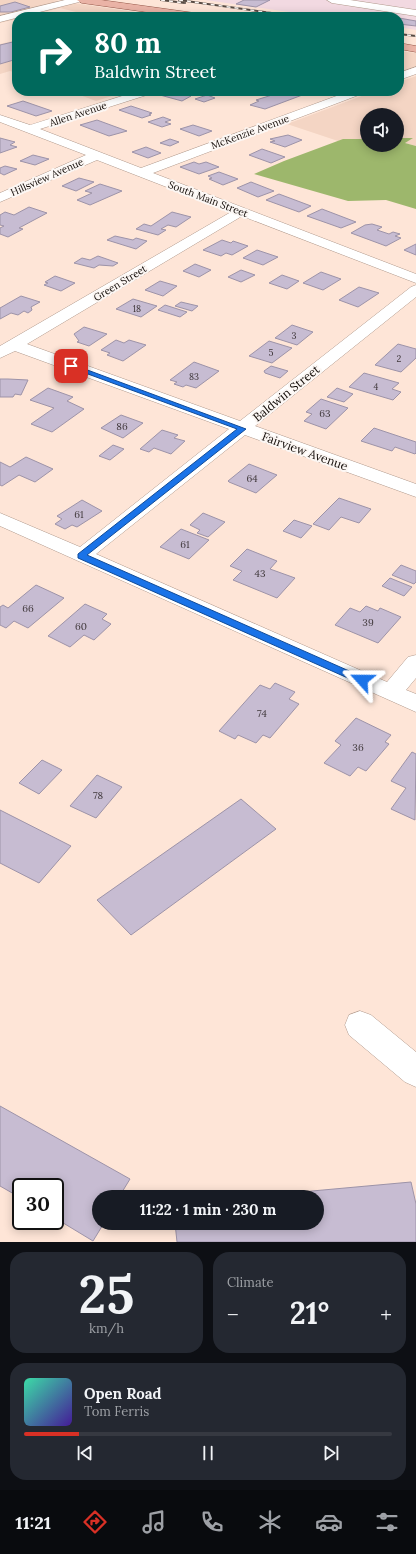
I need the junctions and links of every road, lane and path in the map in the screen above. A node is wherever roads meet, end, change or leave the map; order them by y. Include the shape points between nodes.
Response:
1 (76, 0) edge
2 (82, 0) edge
3 (332, 0) edge
4 (28, 12) edge
5 (163, 12) edge
6 (416, 13) edge
7 (12, 16) edge
8 (0, 19) edge
9 (404, 47) edge
10 (416, 49) edge
11 (416, 70) edge
12 (404, 75) edge
13 (132, 96) edge
14 (347, 96) edge
15 (0, 118) edge
16 (30, 129) junction
17 (95, 156) junction
18 (140, 173) junction
19 (0, 198) edge
20 (240, 212) junction
21 (416, 279) edge
22 (416, 290) edge
23 (7, 349) edge
24 (242, 429) junction
25 (416, 491) edge
26 (0, 519) edge
27 (81, 556) junction
28 (416, 663) edge
29 (391, 693) junction
30 (416, 704) edge
31 (360, 1025) dead end
32 (416, 1072) edge

1 - 4 street
2 - 5 main road
3 - 6 street
7 - 8 street
9 - 10 main road
11 - 12 street
13 - 16 street, Allen Avenue
14 - 18 street, McKenzie Avenue
15 - 16 street, South Main Street
16 - 17 street, South Main Street
17 - 18 street, South Main Street
17 - 19 street, Hillsview Avenue
18 - 20 street, South Main Street
20 - 21 street, South Main Street
20 - 23 street, Green Street
22 - 24 street, Baldwin Street
23 - 24 street, Fairview Avenue
24 - 25 street, Fairview Avenue
24 - 27 street, Baldwin Street
26 - 27 street
27 - 29 street
28 - 29 street
29 - 30 street
31 - 32 street

